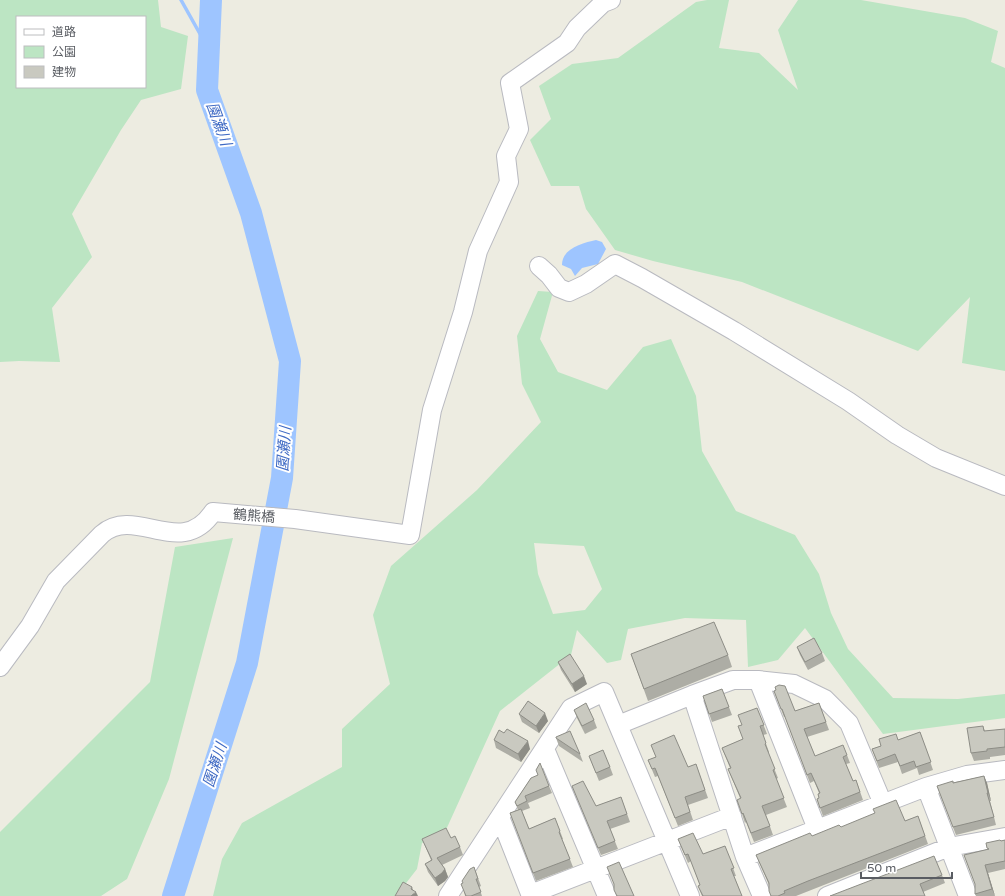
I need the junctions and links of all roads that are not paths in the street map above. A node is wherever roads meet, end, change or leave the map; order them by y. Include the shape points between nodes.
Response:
1 (611, 0) edge
2 (539, 266) dead end
3 (1005, 486) edge
4 (0, 668) edge
5 (758, 680) junction
6 (692, 695) junction
7 (618, 725) junction
8 (545, 749) junction
9 (1005, 770) edge
10 (926, 787) junction
11 (883, 804) junction
12 (732, 816) junction
13 (500, 817) junction
14 (818, 829) junction
15 (1005, 837) edge
16 (666, 840) junction
17 (950, 847) junction
18 (745, 857) junction
19 (596, 868) junction
20 (531, 895) edge
21 (448, 896) edge
22 (607, 896) edge
23 (690, 896) edge
24 (762, 896) edge
25 (827, 896) edge
26 (968, 896) edge

1 - 4 street, 鶴熊橋 via 603,3 577,28 567,43 510,83 519,129 506,156 509,182 478,251 463,312 432,410 410,535 295,519 213,512 199,527 189,532 170,533 122,525 109,528 56,581 30,626
2 - 3 street via 559,288 569,292 586,284 615,264 734,331 936,458
5 - 6 street via 733,680
5 - 11 street via 794,684 825,700 849,723
5 - 14 street
6 - 7 street
6 - 12 street
7 - 8 street via 604,692 571,708
7 - 16 street
8 - 13 street
8 - 19 street
9 - 10 street via 967,776
10 - 11 street
10 - 17 street
11 - 14 street
12 - 16 street
12 - 18 street
13 - 20 street
13 - 21 street
14 - 18 street
15 - 17 street
16 - 19 street
16 - 23 street
17 - 25 street
17 - 26 street
18 - 24 street
19 - 20 street
19 - 22 street

